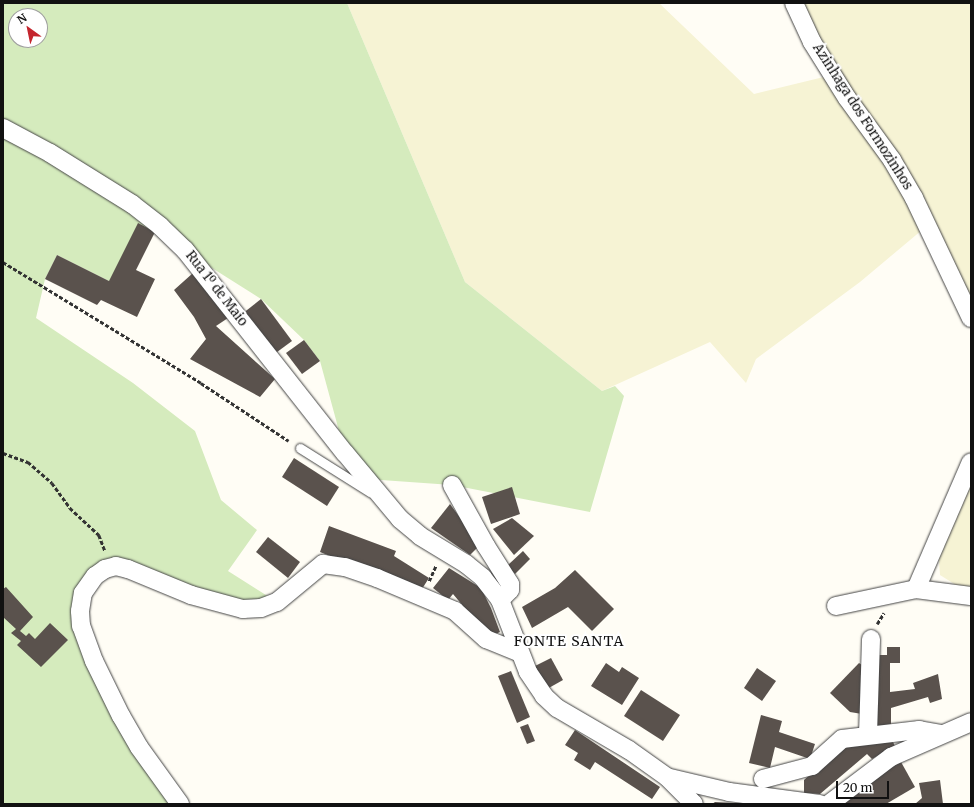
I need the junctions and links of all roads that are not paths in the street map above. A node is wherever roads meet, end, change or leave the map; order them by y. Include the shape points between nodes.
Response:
1 (794, 3) edge
2 (3, 128) edge
3 (971, 318) edge
4 (300, 448) road end
5 (971, 462) edge
6 (452, 485) dead end
7 (384, 500) junction
8 (916, 589) junction
9 (971, 596) edge
10 (500, 600) junction
11 (836, 606) dead end
12 (871, 639) dead end
13 (519, 652) junction
14 (971, 722) edge
15 (942, 734) junction
16 (868, 735) junction
17 (667, 777) junction
18 (763, 779) dead end
19 (180, 804) edge
20 (694, 804) edge
21 (819, 804) edge
22 (829, 804) edge

1 - 3 street, Azinhaga dos Formozinhos via 812,42 847,98 892,160 914,198
2 - 7 street, Rua 1º de Maio via 50,153 132,204 185,250
4 - 7 lane
5 - 8 street
6 - 10 street via 510,584 510,590
7 - 10 street, Rua 1º de Maio via 400,519 420,536 466,564 483,578
8 - 9 street
8 - 11 street
10 - 13 street, Rua 1º de Maio
12 - 16 street
13 - 17 street, Rua 1º de Maio via 531,679 557,708 628,750
13 - 19 street via 486,639 455,611 345,567 323,564 277,602 261,608 243,609 191,595 128,569 111,567 95,576 83,593 80,626 121,716 143,753
14 - 15 street
15 - 16 street via 919,730
15 - 22 street via 891,758
16 - 18 street via 842,739 812,766
17 - 20 street
17 - 21 street via 729,792

